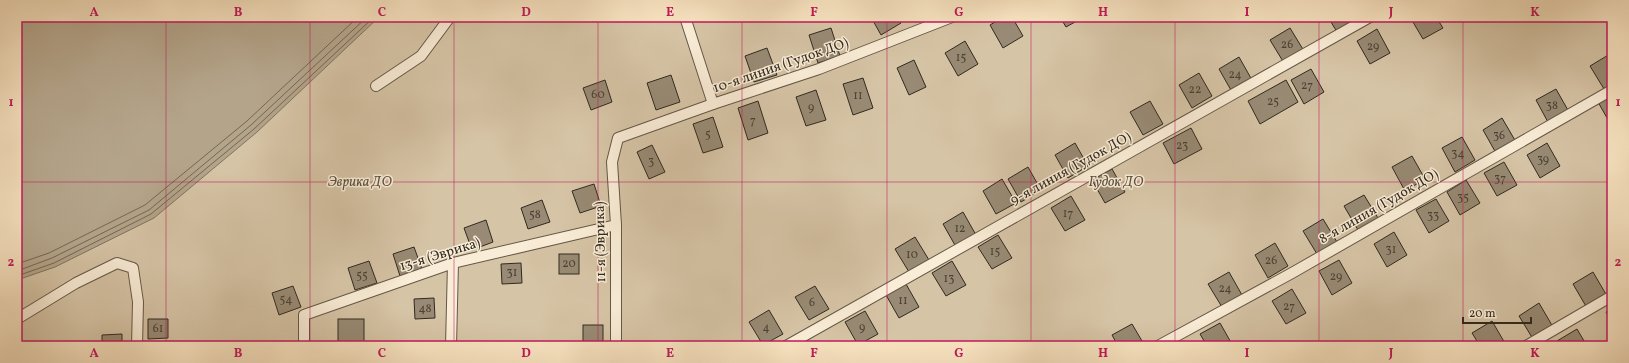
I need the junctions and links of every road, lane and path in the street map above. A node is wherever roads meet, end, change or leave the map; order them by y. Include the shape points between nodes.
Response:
1 (450, 17) edge
2 (685, 17) edge
3 (952, 17) edge
4 (1370, 17) edge
5 (376, 86) dead end
6 (1612, 90) edge
7 (713, 104) junction
8 (618, 138) joint
9 (616, 225) junction
10 (453, 263) junction
11 (1612, 296) edge
12 (17, 319) edge
13 (137, 346) edge
14 (304, 346) edge
15 (451, 346) edge
16 (616, 346) edge
17 (786, 346) edge
18 (1158, 346) edge
19 (1526, 346) edge

1 - 5 lane via 421,56
2 - 7 lane
3 - 7 lane, 10-я линия (Гудок ДО) via 819,69
4 - 17 lane, 9-я линия (Гудок ДО)
6 - 18 lane, 8-я линия (Гудок ДО)
7 - 8 lane, 10-я линия (Гудок ДО)
8 - 9 lane, 11-я (Эврика) via 612,162
9 - 10 lane, 13-я (Эврика)
9 - 16 lane, 11-я (Эврика)
10 - 14 lane, 13-я (Эврика) via 304,315
10 - 15 lane
11 - 19 lane
12 - 13 lane via 76,283 117,263 133,268 138,302

